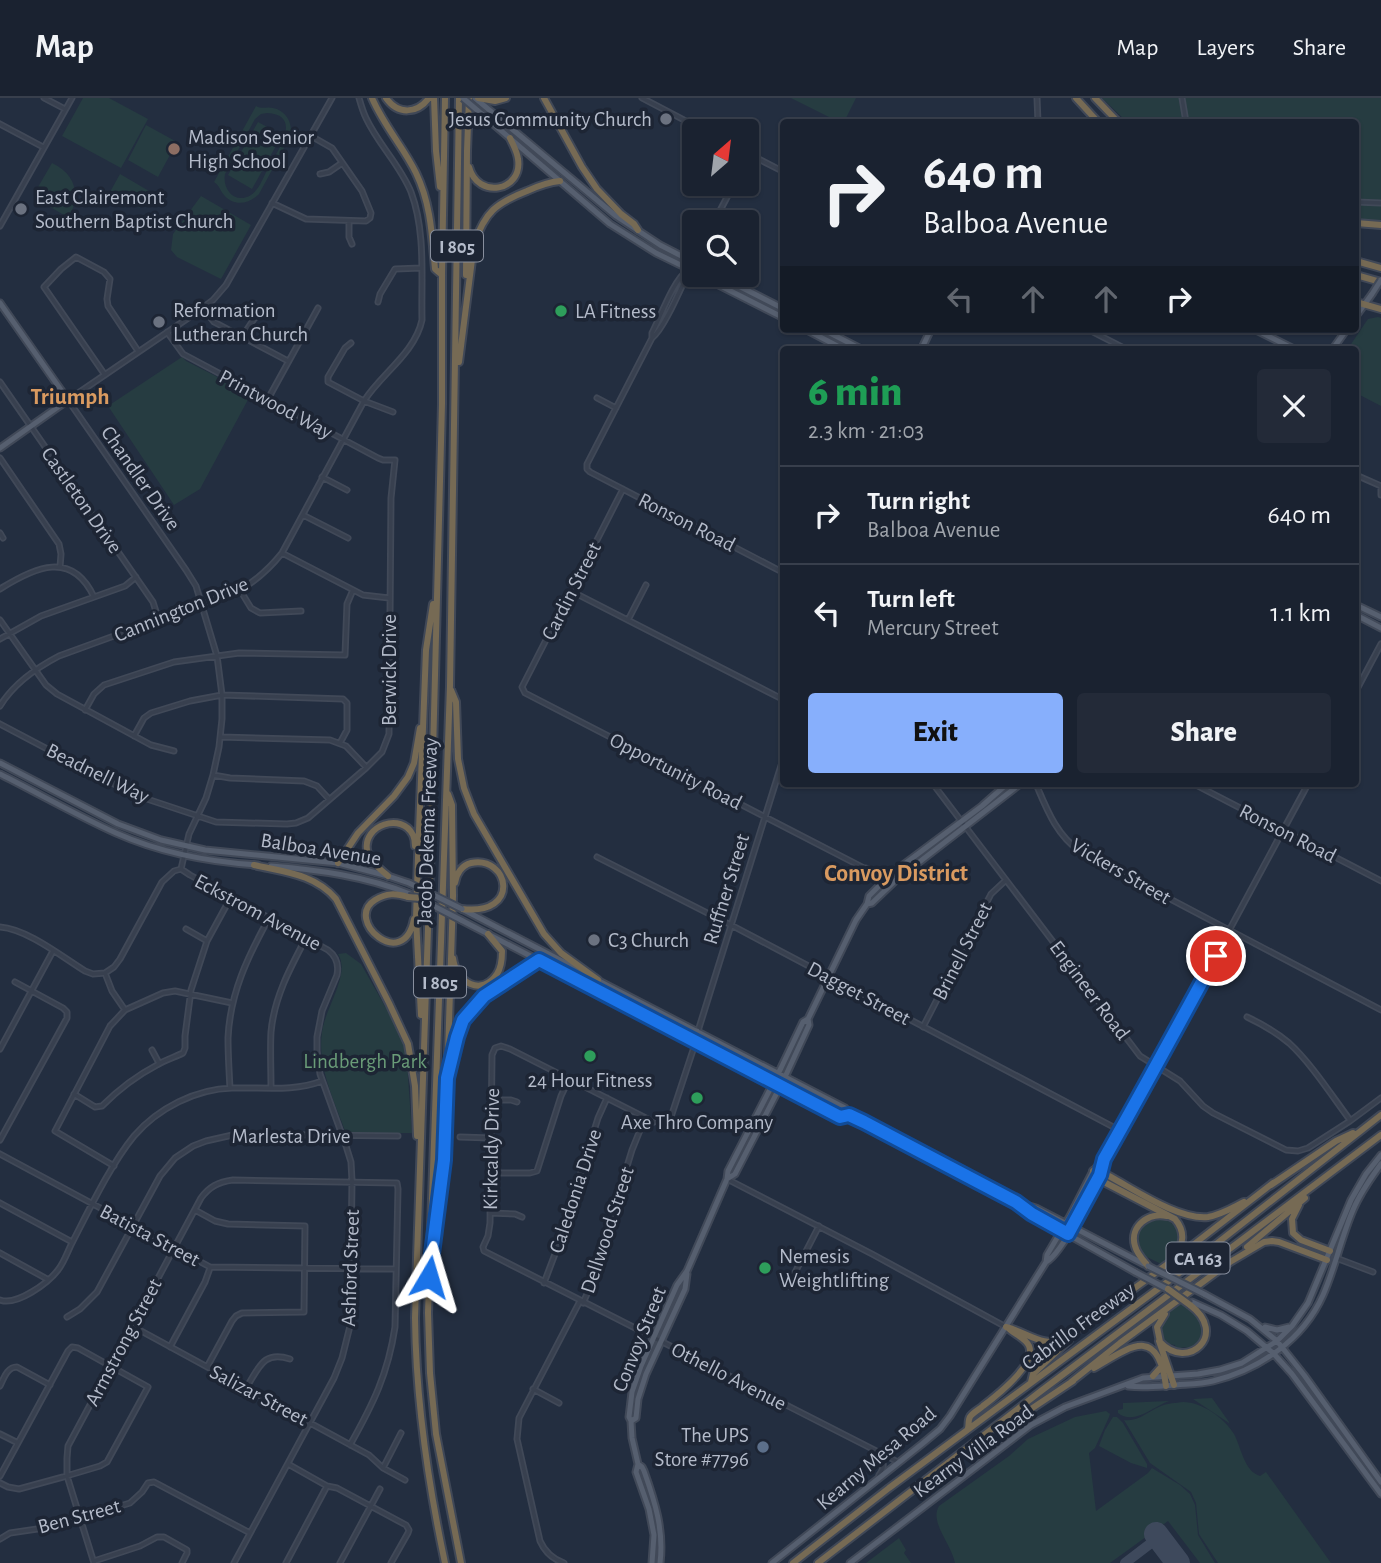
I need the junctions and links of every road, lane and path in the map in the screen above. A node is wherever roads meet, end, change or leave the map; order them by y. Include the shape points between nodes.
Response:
1 (44, 98) edge
2 (72, 98) edge
3 (331, 98) edge
4 (359, 98) edge
5 (372, 98) edge
6 (386, 98) edge
7 (432, 98) edge
8 (444, 98) edge
9 (461, 98) edge
10 (469, 98) edge
11 (506, 98) edge
12 (544, 98) edge
13 (642, 98) edge
14 (1037, 98) edge
15 (1076, 98) edge
16 (1095, 98) edge
17 (1182, 98) edge
18 (477, 99) edge
19 (65, 109) junction
20 (682, 119) edge
21 (1038, 119) edge
22 (1095, 119) edge
23 (1115, 119) edge
24 (1186, 119) edge
25 (0, 124) edge
26 (311, 136) junction
27 (510, 138) junction
28 (43, 147) junction
29 (467, 151) junction
30 (760, 161) edge
31 (342, 163) junction
32 (780, 170) edge
33 (320, 174) dead end
34 (560, 181) junction
35 (272, 202) junction
36 (1359, 202) edge
37 (1381, 203) edge
38 (443, 215) junction
39 (349, 221) junction
40 (1359, 223) edge
41 (1381, 225) edge
42 (0, 226) edge
43 (638, 230) junction
44 (352, 244) dead end
45 (682, 254) edge
46 (1359, 262) edge
47 (682, 266) edge
48 (421, 268) junction
49 (1381, 268) edge
50 (442, 275) junction
51 (1359, 276) edge
52 (1381, 281) edge
53 (685, 287) edge
54 (723, 287) edge
55 (741, 287) edge
56 (378, 302) dead end
57 (0, 303) edge
58 (1360, 304) edge
59 (466, 307) junction
60 (780, 307) edge
61 (203, 308) junction
62 (318, 308) dead end
63 (1381, 309) edge
64 (263, 310) dead end
65 (780, 316) edge
66 (167, 332) junction
67 (812, 333) edge
68 (830, 333) edge
69 (1095, 333) edge
70 (1262, 333) edge
71 (242, 337) junction
72 (351, 343) dead end
73 (837, 346) edge
74 (855, 346) edge
75 (1120, 346) edge
76 (1288, 346) edge
77 (139, 351) junction
78 (289, 361) junction
79 (105, 375) junction
80 (0, 383) edge
81 (455, 394) junction
82 (268, 398) junction
83 (597, 398) dead end
84 (68, 400) junction
85 (364, 401) junction
86 (616, 408) junction
87 (393, 412) dead end
88 (30, 426) junction
89 (342, 439) junction
90 (0, 448) edge
91 (0, 458) edge
92 (395, 460) joint
93 (1359, 476) edge
94 (322, 477) junction
95 (1381, 486) edge
96 (623, 489) junction
97 (347, 490) dead end
98 (1381, 495) edge
99 (303, 515) junction
100 (348, 538) dead end
101 (282, 552) junction
102 (61, 567) junction
103 (780, 571) edge
104 (136, 577) junction
105 (438, 577) junction
106 (646, 585) dead end
107 (0, 589) edge
108 (240, 590) junction
109 (353, 590) junction
110 (571, 591) junction
111 (94, 597) junction
112 (389, 598) junction
113 (202, 604) junction
114 (1359, 606) edge
115 (301, 611) dead end
116 (1359, 617) edge
117 (1381, 617) edge
118 (0, 620) edge
119 (628, 620) junction
120 (159, 621) junction
121 (1381, 628) edge
122 (10, 634) junction
123 (0, 639) edge
124 (1381, 644) edge
125 (218, 656) junction
126 (36, 669) junction
127 (1359, 685) edge
128 (450, 687) junction
129 (525, 693) joint
130 (222, 695) junction
131 (424, 695) junction
132 (780, 698) edge
133 (0, 706) edge
134 (86, 710) junction
135 (0, 724) edge
136 (134, 736) junction
137 (221, 737) junction
138 (340, 743) junction
139 (174, 751) dead end
140 (0, 763) edge
141 (366, 768) junction
142 (780, 769) edge
143 (0, 774) edge
144 (213, 775) junction
145 (446, 786) junction
146 (935, 787) edge
147 (1004, 787) edge
148 (1011, 787) edge
149 (1037, 787) edge
150 (1200, 787) edge
151 (1306, 787) edge
152 (330, 799) junction
153 (199, 815) junction
154 (765, 817) junction
155 (964, 823) junction
156 (1284, 831) junction
157 (187, 847) junction
158 (185, 855) junction
159 (418, 857) junction
160 (597, 857) dead end
161 (338, 863) junction
162 (254, 865) junction
163 (864, 868) junction
164 (181, 869) junction
165 (388, 876) junction
166 (886, 878) junction
167 (1006, 880) junction
168 (1381, 881) edge
169 (878, 886) junction
170 (409, 895) junction
171 (453, 895) junction
172 (231, 897) junction
173 (418, 901) junction
174 (870, 904) junction
175 (462, 909) junction
176 (269, 918) junction
177 (731, 925) junction
178 (0, 927) edge
179 (186, 929) dead end
180 (1230, 931) junction
181 (488, 934) junction
182 (306, 938) junction
183 (451, 938) junction
184 (207, 942) junction
185 (53, 951) junction
186 (334, 955) joint
187 (539, 960) junction
188 (105, 973) junction
189 (829, 977) junction
190 (598, 980) junction
191 (15, 982) dead end
192 (31, 991) junction
193 (191, 994) junction
194 (232, 1003) junction
195 (125, 1010) junction
196 (1381, 1010) edge
197 (640, 1012) junction
198 (1247, 1017) dead end
199 (808, 1019) junction
200 (923, 1027) junction
201 (697, 1031) junction
202 (696, 1041) junction
203 (0, 1049) edge
204 (152, 1050) dead end
205 (733, 1050) junction
206 (424, 1059) junction
207 (159, 1063) junction
208 (1156, 1066) junction
209 (778, 1074) junction
210 (785, 1077) junction
211 (447, 1078) junction
212 (569, 1079) junction
213 (322, 1081) junction
214 (774, 1083) junction
215 (781, 1086) junction
216 (230, 1088) junction
217 (271, 1088) junction
218 (74, 1094) junction
219 (607, 1098) junction
220 (1381, 1098) edge
221 (491, 1100) junction
222 (517, 1102) dead end
223 (849, 1115) junction
224 (1381, 1115) edge
225 (645, 1118) junction
226 (1350, 1121) junction
227 (654, 1122) dead end
228 (662, 1126) dead end
229 (1120, 1130) junction
230 (1361, 1130) junction
231 (342, 1135) junction
232 (1381, 1135) edge
233 (398, 1136) dead end
234 (460, 1137) dead end
235 (491, 1138) junction
236 (0, 1140) edge
237 (0, 1154) edge
238 (1381, 1155) edge
239 (1381, 1164) edge
240 (114, 1166) junction
241 (420, 1169) junction
242 (490, 1172) junction
243 (1096, 1173) junction
244 (727, 1180) junction
245 (352, 1181) junction
246 (1273, 1183) junction
247 (1362, 1186) junction
248 (1313, 1187) junction
249 (1305, 1198) junction
250 (1016, 1202) junction
251 (0, 1203) edge
252 (93, 1204) junction
253 (195, 1210) junction
254 (490, 1213) junction
255 (522, 1217) dead end
256 (1175, 1219) junction
257 (1066, 1223) junction
258 (134, 1226) junction
259 (819, 1226) junction
260 (1072, 1226) junction
261 (1061, 1230) junction
262 (1068, 1234) junction
263 (72, 1242) junction
264 (174, 1248) junction
265 (1330, 1251) junction
266 (485, 1252) joint
267 (0, 1253) edge
268 (1336, 1258) junction
269 (1327, 1260) junction
270 (1046, 1262) junction
271 (1230, 1262) junction
272 (1148, 1266) junction
273 (210, 1267) junction
274 (305, 1268) junction
275 (351, 1268) junction
276 (396, 1269) junction
277 (687, 1271) junction
278 (1156, 1271) junction
279 (1373, 1272) dead end
280 (429, 1277) junction
281 (48, 1279) junction
282 (544, 1283) junction
283 (788, 1286) dead end
284 (1168, 1289) joint
285 (0, 1300) edge
286 (581, 1302) junction
287 (1191, 1304) junction
288 (1168, 1308) junction
289 (67, 1317) dead end
290 (1095, 1318) junction
291 (1258, 1325) junction
292 (132, 1326) junction
293 (1292, 1326) junction
294 (1006, 1327) junction
295 (654, 1338) junction
296 (1159, 1339) junction
297 (1277, 1341) junction
298 (661, 1342) junction
299 (170, 1347) junction
300 (1268, 1348) junction
301 (1283, 1348) junction
302 (1275, 1354) junction
303 (290, 1359) dead end
304 (110, 1366) junction
305 (1162, 1366) junction
306 (208, 1367) junction
307 (1168, 1375) junction
308 (1153, 1376) junction
309 (636, 1379) junction
310 (1031, 1382) junction
311 (1071, 1382) junction
312 (0, 1385) edge
313 (50, 1385) junction
314 (1170, 1385) junction
315 (1125, 1386) junction
316 (246, 1388) junction
317 (533, 1389) junction
318 (1306, 1392) junction
319 (559, 1403) dead end
320 (1326, 1408) junction
321 (637, 1409) junction
322 (631, 1422) junction
323 (310, 1423) junction
324 (968, 1429) junction
325 (401, 1433) dead end
326 (988, 1433) junction
327 (0, 1434) edge
328 (18, 1443) junction
329 (350, 1445) junction
330 (869, 1447) junction
331 (898, 1462) junction
332 (288, 1464) junction
333 (638, 1464) junction
334 (383, 1468) junction
335 (0, 1476) edge
336 (67, 1476) junction
337 (405, 1480) dead end
338 (874, 1481) junction
339 (1381, 1482) edge
340 (0, 1483) edge
341 (327, 1486) junction
342 (380, 1489) dead end
343 (1381, 1494) edge
344 (372, 1506) junction
345 (81, 1519) junction
346 (250, 1533) junction
347 (0, 1539) edge
348 (444, 1561) edge
349 (94, 1562) edge
350 (182, 1563) edge
351 (234, 1563) edge
352 (286, 1563) edge
353 (340, 1563) edge
354 (391, 1563) edge
355 (461, 1563) edge
356 (564, 1563) edge
357 (652, 1563) edge
358 (660, 1563) edge
359 (772, 1563) edge
360 (793, 1563) edge
361 (818, 1563) edge
362 (850, 1563) edge

1 - 19 street
2 - 19 street
3 - 26 street
4 - 48 street, Cannington Drive via 367,120 410,191
5 - 50 highway via 425,196 435,269
6 - 7 highway via 408,111
7 - 38 highway
8 - 38 highway, Jacob Dekema Freeway / I 805
9 - 27 main road, bridge
9 - 81 highway, Jacob Dekema Freeway / I 805
10 - 29 highway
11 - 18 highway
12 - 43 highway via 596,187
13 - 20 street
14 - 21 street
15 - 22 highway
16 - 23 highway
17 - 24 street
18 - 43 main road via 588,194
19 - 28 street
25 - 28 street
26 - 31 street via 332,148
26 - 35 street
27 - 29 highway via 518,167 502,187 484,187 476,181
27 - 34 main road
28 - 42 street
29 - 59 highway
30 - 32 street
31 - 33 street
31 - 39 street via 371,213 366,221
34 - 47 main road via 610,224
34 - 59 highway via 514,195 492,210 474,244
35 - 39 street via 306,219
35 - 61 street via 232,276
36 - 37 street
38 - 50 highway, Jacob Dekema Freeway / I 805
39 - 44 street
40 - 41 highway
43 - 45 main road
46 - 49 highway
48 - 56 street via 395,269
48 - 85 street, Cannington Drive via 420,328
50 - 105 highway, Jacob Dekema Freeway / I 805
51 - 52 highway
52 - 58 main road, bridge
53 - 86 street
54 - 65 main road
55 - 60 main road
57 - 84 main road, Chandler Drive
58 - 63 highway
59 - 81 highway
61 - 66 street
61 - 71 street via 214,322
62 - 78 street
64 - 71 street
66 - 77 street
66 - 82 street, Printwood Way via 183,354
67 - 73 main road
68 - 74 main road
69 - 75 street
70 - 76 main road
71 - 78 street
72 - 85 street via 328,382
77 - 79 street
77 - 79 street via 108,306 110,279 76,257 44,287
78 - 82 street
79 - 84 street
80 - 88 street, Castleton Drive
81 - 128 highway, Jacob Dekema Freeway / I 805
82 - 89 street, Printwood Way
83 - 86 street
84 - 88 main road
84 - 113 street, Chandler Drive via 186,570
85 - 87 street
85 - 89 street, Cannington Drive
86 - 96 street, Ronson Road via 587,469
88 - 90 main road
88 - 104 street, Castleton Drive
89 - 92 street, Printwood Way via 383,460
89 - 94 street, Cannington Drive
91 - 102 street via 59,544
92 - 112 street, Berwick Drive
93 - 95 street
94 - 97 street
94 - 99 street, Cannington Drive
95 - 98 street
96 - 103 street, Ronson Road
96 - 110 street, Cardin Street
99 - 100 street
99 - 101 street, Cannington Drive
101 - 108 street, Cannington Drive via 272,566
101 - 109 street
102 - 107 street via 28,574
102 - 111 street via 80,575
104 - 111 street
104 - 120 street, Castleton Drive
105 - 131 highway
105 - 206 highway, Jacob Dekema Freeway / I 805
106 - 119 street
108 - 113 street, Cannington Drive
108 - 115 street via 251,608 260,613
109 - 112 street
109 - 125 street via 347,604 345,655
110 - 119 street
110 - 129 street, Cardin Street via 522,687
111 - 122 street via 41,616
112 - 141 street, Berwick Drive via 387,743
113 - 120 street, Cannington Drive
113 - 125 street, Chandler Drive
114 - 117 main road
116 - 121 main road
118 - 122 street
119 - 132 street
120 - 126 street, Cannington Drive
122 - 123 street
122 - 126 street
124 - 127 street
125 - 130 street, Chandler Drive
125 - 134 street via 174,662 104,685
126 - 133 street, Cannington Drive
126 - 134 street via 46,685
128 - 145 highway, Jacob Dekema Freeway / I 805
128 - 190 highway via 456,702 458,759 474,814 544,934
129 - 154 street, Opportunity Road
130 - 136 street via 151,713
130 - 137 street, Chandler Drive
130 - 138 street via 343,699 348,725
131 - 159 highway
131 - 161 highway via 410,774
134 - 136 street
135 - 153 street, Beadnell Way via 125,790
136 - 139 street
137 - 138 street
137 - 144 street, Chandler Drive
138 - 141 street
140 - 157 main road, Balboa Avenue via 117,824
141 - 152 street, Berwick Drive
142 - 154 street, Ruffner Street
143 - 158 main road, Balboa Avenue via 116,833
144 - 152 street via 304,781
144 - 153 street, Chandler Drive
145 - 171 highway via 452,805
145 - 280 highway, Jacob Dekema Freeway / I 805
146 - 155 street, Engineer Road
147 - 155 main road, Convoy Street
148 - 155 main road, Convoy Street
149 - 180 street, Vickers Street via 1059,831 1076,849
150 - 156 street, Ronson Road
151 - 156 street
152 - 153 street, Berwick Drive via 296,823 216,822
153 - 157 street, Chandler Drive
154 - 163 street, Opportunity Road
154 - 177 street, Ruffner Street
155 - 166 main road, Convoy Street
155 - 167 street, Engineer Road
155 - 174 main road, Convoy Street
156 - 168 street, Ronson Road
156 - 180 street
157 - 158 street, Chandler Drive
157 - 161 main road, Balboa Avenue
158 - 162 main road, Balboa Avenue
158 - 164 street, Chandler Drive
159 - 165 highway via 413,834 403,825 388,822 375,828 367,851
159 - 173 highway
160 - 177 street, Dagget Street
161 - 165 main road, Balboa Avenue
162 - 170 main road, Balboa Avenue via 334,872
162 - 241 highway via 323,885 340,906 408,1044
163 - 166 street, Opportunity Road
163 - 169 street
164 - 172 street, Eckstrom Avenue
164 - 188 street via 162,882 120,959
165 - 175 main road, Balboa Avenue, bridge
166 - 169 main road, Convoy Street
166 - 174 main road via 887,884
167 - 200 street, Brinell Street via 991,894
167 - 208 street, Engineer Road via 1140,1056
169 - 174 main road, Convoy Street via 869,896
170 - 173 highway, bridge
170 - 173 highway via 386,894 372,902 366,912 375,936 396,943 405,939
171 - 175 highway via 456,877 466,865 480,861 494,866 502,877 501,896 495,903 481,910
171 - 183 highway
172 - 176 street, Eckstrom Avenue
172 - 184 street
173 - 181 main road, Balboa Avenue, bridge
173 - 206 highway
174 - 189 main road, Convoy Street via 856,920
175 - 190 main road, Balboa Avenue
176 - 182 street, Eckstrom Avenue
176 - 194 street
177 - 189 street, Dagget Street
177 - 201 street, Ruffner Street
178 - 185 street via 24,933
179 - 184 street
180 - 196 street, Vickers Street
180 - 208 street
181 - 183 highway via 502,951 501,961 498,973 480,985 459,977
181 - 187 main road, Balboa Avenue
182 - 186 street, Eckstrom Avenue
182 - 217 street via 277,1002 271,1030
183 - 211 highway
184 - 193 street
185 - 188 street via 85,971
185 - 192 street
186 - 213 street, Ashford Street via 337,975 317,1037
187 - 197 main road, Balboa Avenue
187 - 211 highway via 484,996 463,1020
188 - 195 street
189 - 199 main road, Convoy Street
189 - 200 street, Dagget Street
190 - 201 main road, Balboa Avenue
191 - 192 street
192 - 203 street
192 - 236 street via 63,1008 67,1017
193 - 194 street
193 - 195 street via 163,993
193 - 207 street via 186,1048
194 - 216 street
195 - 218 street via 110,1027
197 - 201 main road via 691,1034
197 - 202 main road, Balboa Avenue
198 - 226 street via 1293,1047
199 - 209 main road, Convoy Street
199 - 210 main road, Convoy Street
200 - 229 street, Dagget Street
201 - 205 main road, Balboa Avenue
202 - 205 main road
202 - 214 main road, Balboa Avenue
202 - 228 street via 669,1123
204 - 207 street
205 - 209 main road, Balboa Avenue
206 - 241 highway, Jacob Dekema Freeway / I 805
207 - 218 street via 102,1106 95,1107
208 - 226 street, Engineer Road via 1213,1113 1286,1150 1308,1148
208 - 229 main road
209 - 210 main road, Balboa Avenue
209 - 214 main road, Convoy Street
210 - 215 main road, Convoy Street
210 - 223 main road, Balboa Avenue via 845,1108
211 - 280 highway via 444,1160
212 - 219 street
212 - 221 street, Kirkcaldy Drive via 498,1046 492,1055
212 - 242 street via 537,1171
213 - 217 street via 298,1088
213 - 231 street, Ashford Street
214 - 215 main road, Balboa Avenue
214 - 244 main road, Convoy Street
215 - 223 main road, Balboa Avenue via 840,1117
215 - 244 main road, Convoy Street via 735,1174
216 - 217 street
216 - 240 street via 198,1094 163,1110 134,1136
218 - 240 street via 55,1131
219 - 225 street
219 - 282 street, Caledonia Drive
220 - 226 street
221 - 222 street
221 - 235 street, Kirkcaldy Drive
223 - 250 main road, Balboa Avenue
224 - 230 highway, Cabrillo Freeway / CA 163
225 - 227 street
225 - 286 street, Dellwood Street via 590,1287
229 - 243 main road
230 - 246 highway
230 - 310 highway, Cabrillo Freeway / CA 163
231 - 233 street, Marlesta Drive
231 - 245 street, Ashford Street
231 - 258 street, Marlesta Drive via 237,1133 193,1146 160,1176
232 - 248 highway, Cabrillo Freeway / CA 163
234 - 235 street
235 - 242 street, Kirkcaldy Drive
237 - 252 street, Batista Street
238 - 247 main road
239 - 247 main road, Kearny Villa Road
240 - 252 street
241 - 348 highway, Jacob Dekema Freeway / I 805 via 415,1366
242 - 254 street, Kirkcaldy Drive
243 - 246 highway via 1196,1217 1227,1212
243 - 256 highway via 1104,1182
243 - 257 main road
243 - 260 main road
244 - 259 street
244 - 277 main road, Convoy Street
245 - 253 street, Armstrong Street via 226,1181 206,1191
245 - 275 street, Ashford Street
245 - 276 street, Armstrong Street via 397,1183
246 - 278 highway
247 - 265 main road, Kearny Villa Road via 1346,1210
247 - 268 main road, Kearny Villa Road
248 - 249 highway
248 - 326 highway, Cabrillo Freeway / CA 163
249 - 265 highway via 1292,1219 1293,1233
249 - 271 highway
250 - 257 main road, Balboa Avenue
250 - 261 main road, Balboa Avenue
251 - 263 street
252 - 258 street, Batista Street
252 - 263 street
253 - 264 street, Armstrong Street
253 - 274 street via 228,1224 305,1226
254 - 255 street
254 - 266 street, Kirkcaldy Drive
256 - 272 highway via 1162,1214 1139,1224 1133,1242
256 - 278 highway via 1183,1232 1181,1245
257 - 260 main road, Balboa Avenue
257 - 261 main road
258 - 264 street, Batista Street
258 - 289 street, Marlesta Drive via 97,1292
259 - 283 street
259 - 294 street
260 - 262 main road
260 - 272 main road, Balboa Avenue
261 - 262 main road, Balboa Avenue
261 - 270 main road
262 - 270 main road
262 - 284 main road, Balboa Avenue, bridge
263 - 281 street via 61,1266
264 - 273 street, Batista Street
264 - 292 street, Armstrong Street
265 - 268 main road
265 - 269 main road, Kearny Villa Road
266 - 282 street, Othello Avenue
267 - 281 street
268 - 269 main road
268 - 279 street
268 - 301 main road, Kearny Villa Road via 1319,1303
269 - 271 highway via 1272,1241
269 - 293 main road, Kearny Villa Road
270 - 294 main road, Kearny Mesa Road
271 - 288 highway
272 - 291 main road, Balboa Avenue, bridge
273 - 274 street, Batista Street
273 - 299 street
274 - 275 street, Batista Street
274 - 306 street via 304,1312 242,1312 232,1321
275 - 276 street, Batista Street
275 - 323 street, Ashford Street via 350,1326 342,1358
276 - 329 street via 393,1344 384,1378
277 - 295 main road, Convoy Street
277 - 298 main road, Convoy Street via 685,1289
278 - 290 highway
280 - 355 highway, Jacob Dekema Freeway / I 805 via 436,1434
281 - 285 street via 18,1300
282 - 286 street, Othello Avenue
284 - 287 highway, bridge
286 - 295 street, Othello Avenue
286 - 317 street, Dellwood Street
287 - 296 highway via 1206,1324 1201,1344 1178,1353
287 - 300 main road via 1233,1322
288 - 296 highway via 1157,1327
288 - 311 highway
290 - 294 highway via 1065,1339 1050,1343
290 - 310 highway via 1032,1374
291 - 293 main road via 1277,1330
291 - 297 main road, Balboa Avenue
292 - 299 street, Salizar Street
292 - 304 street, Armstrong Street
293 - 297 main road, Kearny Villa Road
294 - 324 highway via 1029,1345 1029,1361 970,1417
294 - 331 main road, Kearny Mesa Road via 946,1421
295 - 298 street, Othello Avenue
295 - 309 main road, Convoy Street
296 - 307 highway
297 - 300 main road, Kearny Villa Road
297 - 301 main road, Balboa Avenue
298 - 321 main road, Convoy Street
298 - 330 street, Othello Avenue
299 - 306 street, Salizar Street
300 - 302 main road
300 - 307 main road, Kearny Villa Road via 1220,1370
301 - 302 main road, Kearny Villa Road
301 - 320 main road, Balboa Avenue
302 - 314 main road, Kearny Villa Road via 1222,1378
302 - 318 main road
303 - 316 street via 272,1356 263,1360
304 - 313 street via 72,1347
304 - 336 street, Armstrong Street via 68,1446
304 - 336 street via 148,1387 107,1462
305 - 307 highway
305 - 308 highway
305 - 311 highway via 1152,1349 1134,1346
306 - 316 street, Salizar Street
307 - 308 main road, Kearny Villa Road
307 - 314 highway
308 - 315 main road, Kearny Villa Road
309 - 321 main road via 633,1403
309 - 322 main road, Convoy Street via 629,1408
310 - 324 highway, Cabrillo Freeway / CA 163
311 - 326 highway
312 - 313 street via 13,1367
313 - 328 street
314 - 315 main road, Kearny Villa Road
315 - 362 main road, Kearny Villa Road via 1065,1407 1031,1425
316 - 323 street, Salizar Street
317 - 319 street
317 - 356 street, Dellwood Street via 519,1419 517,1439 540,1541 544,1550
318 - 320 main road
318 - 343 main road
320 - 339 main road, Balboa Avenue
321 - 322 main road, Convoy Street
322 - 333 main road, Convoy Street
323 - 329 street, Salizar Street
323 - 332 street, Ashford Street
324 - 360 highway, Cabrillo Freeway / CA 163
325 - 334 street
326 - 361 highway, Cabrillo Freeway / CA 163
327 - 328 street
328 - 335 street
329 - 334 street, Salizar Street
330 - 331 street, Othello Avenue
330 - 338 street via 884,1463
331 - 338 main road, Kearny Mesa Road
332 - 341 street
332 - 346 street, Ashford Street
333 - 357 main road, Convoy Street via 636,1472 654,1535
333 - 358 main road, Convoy Street via 656,1507
334 - 337 street, Salizar Street
336 - 340 street via 19,1489
336 - 345 street, Armstrong Street
338 - 359 main road, Kearny Mesa Road
341 - 344 street
341 - 352 street
342 - 344 street
344 - 353 street
344 - 354 street via 409,1530
345 - 346 street, Ben Street via 130,1503 151,1482
345 - 347 street, Ben Street
345 - 349 street, Armstrong Street
346 - 351 street, Ashford Street
349 - 350 street via 164,1537 187,1550

